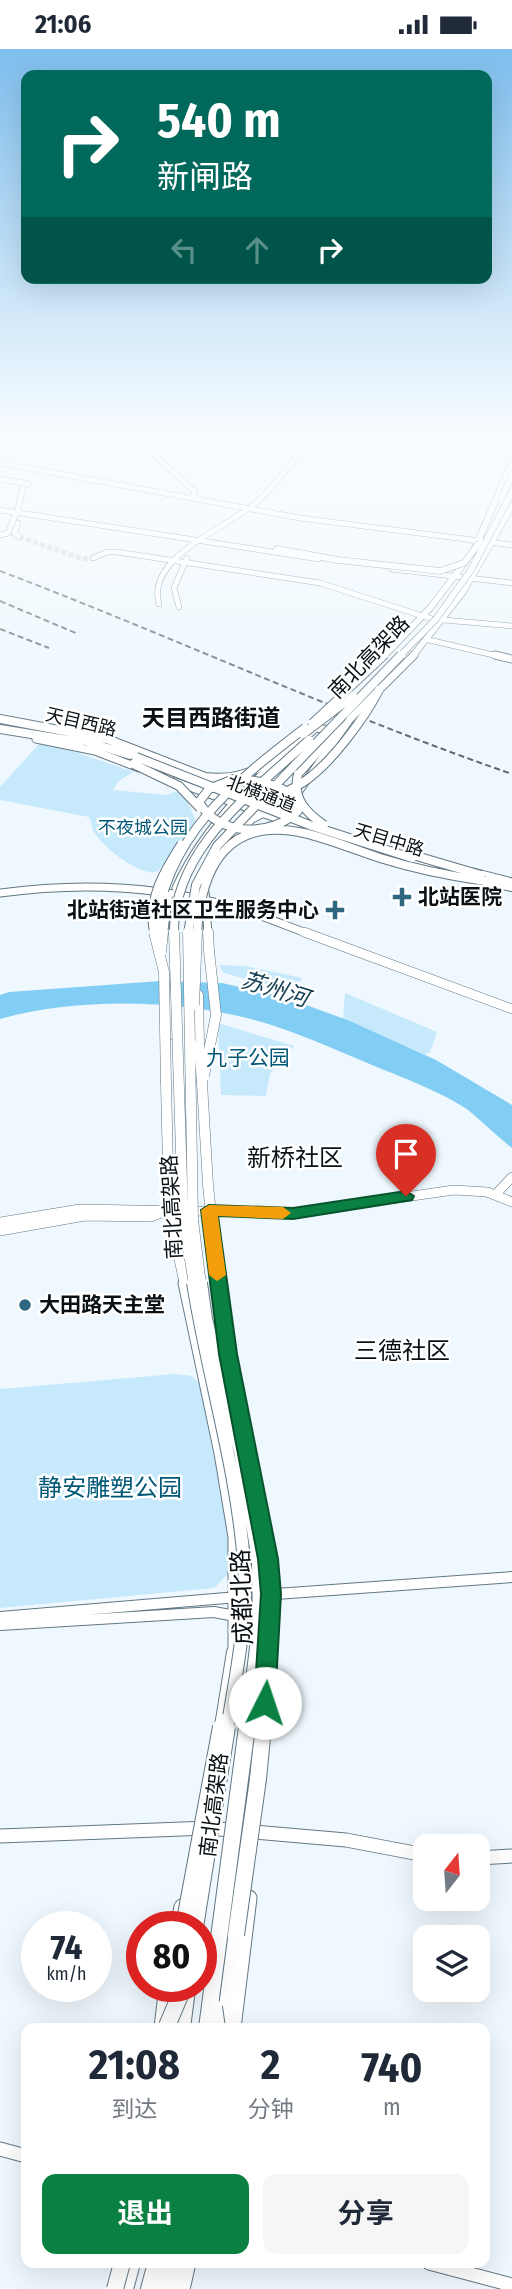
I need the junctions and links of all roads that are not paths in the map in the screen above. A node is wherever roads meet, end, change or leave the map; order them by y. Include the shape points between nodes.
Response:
1 (201, 542) edge
2 (202, 542) edge
3 (215, 542) edge
4 (216, 542) edge
5 (477, 542) edge
6 (477, 542) edge
7 (477, 542) edge
8 (486, 542) edge
9 (486, 542) edge
10 (493, 543) junction
11 (512, 545) edge
12 (277, 549) junction
13 (93, 558) tunnel mouth
14 (174, 561) junction
15 (185, 563) junction
16 (456, 572) junction
17 (474, 577) junction
18 (512, 581) edge
19 (159, 604) dead end
20 (179, 607) dead end
21 (421, 617) junction
22 (443, 621) junction
23 (512, 626) edge
24 (429, 640) junction
25 (512, 659) edge
26 (379, 689) junction
27 (357, 697) junction
28 (345, 718) junction
29 (0, 725) edge
30 (305, 728) junction
31 (28, 733) junction
32 (84, 740) junction
33 (293, 742) junction
34 (234, 779) junction
35 (223, 780) junction
36 (257, 787) junction
37 (207, 794) junction
38 (235, 798) junction
39 (299, 802) junction
40 (199, 807) junction
41 (265, 809) junction
42 (212, 811) junction
43 (244, 814) junction
44 (268, 829) junction
45 (486, 879) junction
46 (512, 885) edge
47 (175, 890) junction
48 (0, 891) edge
49 (205, 897) junction
50 (155, 933) junction
51 (161, 952) junction
52 (164, 972) junction
53 (197, 979) junction
54 (512, 1004) edge
55 (512, 1009) edge
56 (182, 1045) junction
57 (202, 1083) junction
58 (512, 1177) edge
59 (495, 1195) junction
60 (512, 1202) edge
61 (169, 1210) junction
62 (209, 1210) junction
63 (0, 1221) edge
64 (0, 1231) edge
65 (512, 1577) edge
66 (271, 1594) junction
67 (236, 1597) junction
68 (235, 1616) junction
69 (0, 1617) edge
70 (0, 1625) edge
71 (233, 1652) junction
72 (267, 1678) junction
73 (203, 1828) junction
74 (250, 1833) junction
75 (0, 1836) edge
76 (413, 1853) edge
77 (512, 1856) edge
78 (490, 1857) edge
79 (237, 1870) junction
80 (251, 1882) junction
81 (182, 1911) edge
82 (187, 1911) edge
83 (195, 1911) edge
84 (196, 1911) edge
85 (217, 1954) edge
86 (169, 2002) edge
87 (173, 2002) edge
88 (179, 2002) edge
89 (211, 2002) edge
90 (213, 2002) edge
91 (171, 2023) edge
92 (171, 2023) edge
93 (173, 2023) edge
94 (208, 2023) edge
95 (216, 2023) edge
96 (218, 2023) edge
97 (225, 2023) edge
98 (234, 2023) edge
99 (0, 2149) edge
100 (21, 2155) edge
101 (115, 2268) edge
102 (124, 2268) edge
103 (126, 2268) edge
104 (155, 2268) edge
105 (163, 2268) edge
106 (173, 2268) edge
107 (187, 2268) edge
108 (448, 2268) edge
109 (512, 2285) edge
110 (113, 2289) edge
111 (123, 2289) edge
112 (149, 2289) edge
113 (158, 2289) edge
114 (167, 2289) edge
115 (182, 2289) edge

1 - 14 street
2 - 15 street
3 - 16 street
4 - 12 street
5 - 12 highway, bridge via 464,563 440,571
6 - 16 main road
7 - 27 highway, 南北高架路, bridge via 463,572 428,618
8 - 10 street
9 - 27 highway, 南北高架路, bridge via 451,601
10 - 11 street
10 - 17 main road
12 - 16 street
13 - 14 street via 112,552
14 - 15 street
14 - 19 street via 158,585
15 - 20 street via 173,589
15 - 21 street via 320,583
16 - 17 street
16 - 21 main road
17 - 18 street
17 - 22 main road
21 - 22 street
21 - 30 main road, bridge
22 - 23 street
22 - 24 main road
24 - 25 street
24 - 26 main road, bridge
26 - 28 main road, bridge
26 - 43 highway, bridge via 365,717 314,774
27 - 28 highway, 南北高架路, bridge
27 - 33 highway, bridge
27 - 36 highway, 南北高架路, bridge
28 - 39 highway, bridge via 298,774
28 - 41 main road via 338,738 294,798
28 - 43 highway, 南北高架路, bridge
29 - 31 highway, 北横通道
29 - 32 highway, 北横通道
29 - 35 highway via 89,734
29 - 37 main road, 天目西路 via 95,751
29 - 38 main road, 天目西路 via 116,746
30 - 33 highway, bridge
30 - 42 highway, bridge
31 - 40 highway, bridge via 96,749 131,763 179,784
31 - 45 highway, 北横通道, bridge via 102,748 335,839
32 - 35 highway, bridge
32 - 45 highway, 北横通道, bridge via 312,826
33 - 34 highway, bridge via 263,768
34 - 35 highway, bridge
34 - 39 highway, bridge via 276,786
34 - 40 highway, bridge via 207,789
36 - 42 highway, bridge
36 - 56 highway, 南北高架路, bridge via 201,847 180,893 174,925
37 - 38 main road, 天目西路
37 - 42 main road
38 - 41 main road, 天目西路
38 - 41 main road via 316,728 331,730 265,800
38 - 42 main road, 成都北路
38 - 47 main road via 196,846
39 - 44 highway, bridge via 293,818
39 - 45 highway, bridge via 310,816 336,830
40 - 44 highway, bridge via 228,825
40 - 51 highway, bridge via 202,828 172,884
41 - 46 main road, 天目中路 via 362,849
41 - 49 main road via 227,844 211,871
42 - 50 highway, bridge via 168,874
42 - 50 main road, 成都北路, bridge via 172,857 155,892 151,916
43 - 56 highway, 南北高架路, bridge via 209,855 195,885
44 - 45 highway, bridge via 310,833 409,866
44 - 53 highway, bridge via 234,839 210,871 198,925
45 - 46 highway, 北横通道
47 - 48 street via 91,884
47 - 49 street
49 - 54 street via 283,919
49 - 55 street
49 - 57 main road, 成都北路, bridge via 216,1015
50 - 51 main road, 成都北路, bridge
51 - 52 main road, 成都北路, bridge
52 - 56 highway, bridge
52 - 61 main road, 成都北路, bridge
53 - 56 highway, bridge
53 - 57 highway, bridge
56 - 84 highway, 南北高架路, bridge via 183,1214 202,1340 227,1454 245,1593 223,1769
56 - 85 highway, 南北高架路, bridge via 198,1265 206,1319 240,1451 260,1591 256,1656
57 - 62 main road, 成都北路
58 - 59 street
59 - 60 street
59 - 62 street via 454,1190 293,1213
61 - 62 street
61 - 63 street via 80,1209
61 - 64 street via 151,1217 85,1216
61 - 67 main road, 成都北路 via 220,1453 234,1537
62 - 66 main road, 成都北路 via 228,1354
65 - 66 street
66 - 67 street
66 - 72 main road, 成都北路
67 - 68 main road, 成都北路
67 - 69 street
68 - 70 street via 214,1612
68 - 71 main road, 成都北路
71 - 73 main road, 成都北路 via 236,1674
71 - 82 highway, bridge
72 - 74 main road, 成都北路 via 268,1752
72 - 97 highway, bridge
73 - 74 street
73 - 75 street
73 - 81 main road
73 - 83 main road, 成都北路
74 - 76 street via 346,1840
74 - 79 main road
74 - 80 main road
77 - 78 street
79 - 80 main road
79 - 96 main road
80 - 98 main road
86 - 91 main road
87 - 92 highway, bridge
88 - 93 highway
89 - 94 highway, 南北高架路, bridge
90 - 95 highway, bridge
99 - 100 street
101 - 110 main road
102 - 110 highway, bridge
103 - 111 highway
104 - 112 highway
105 - 113 main road
106 - 114 highway
107 - 115 main road
108 - 109 street

